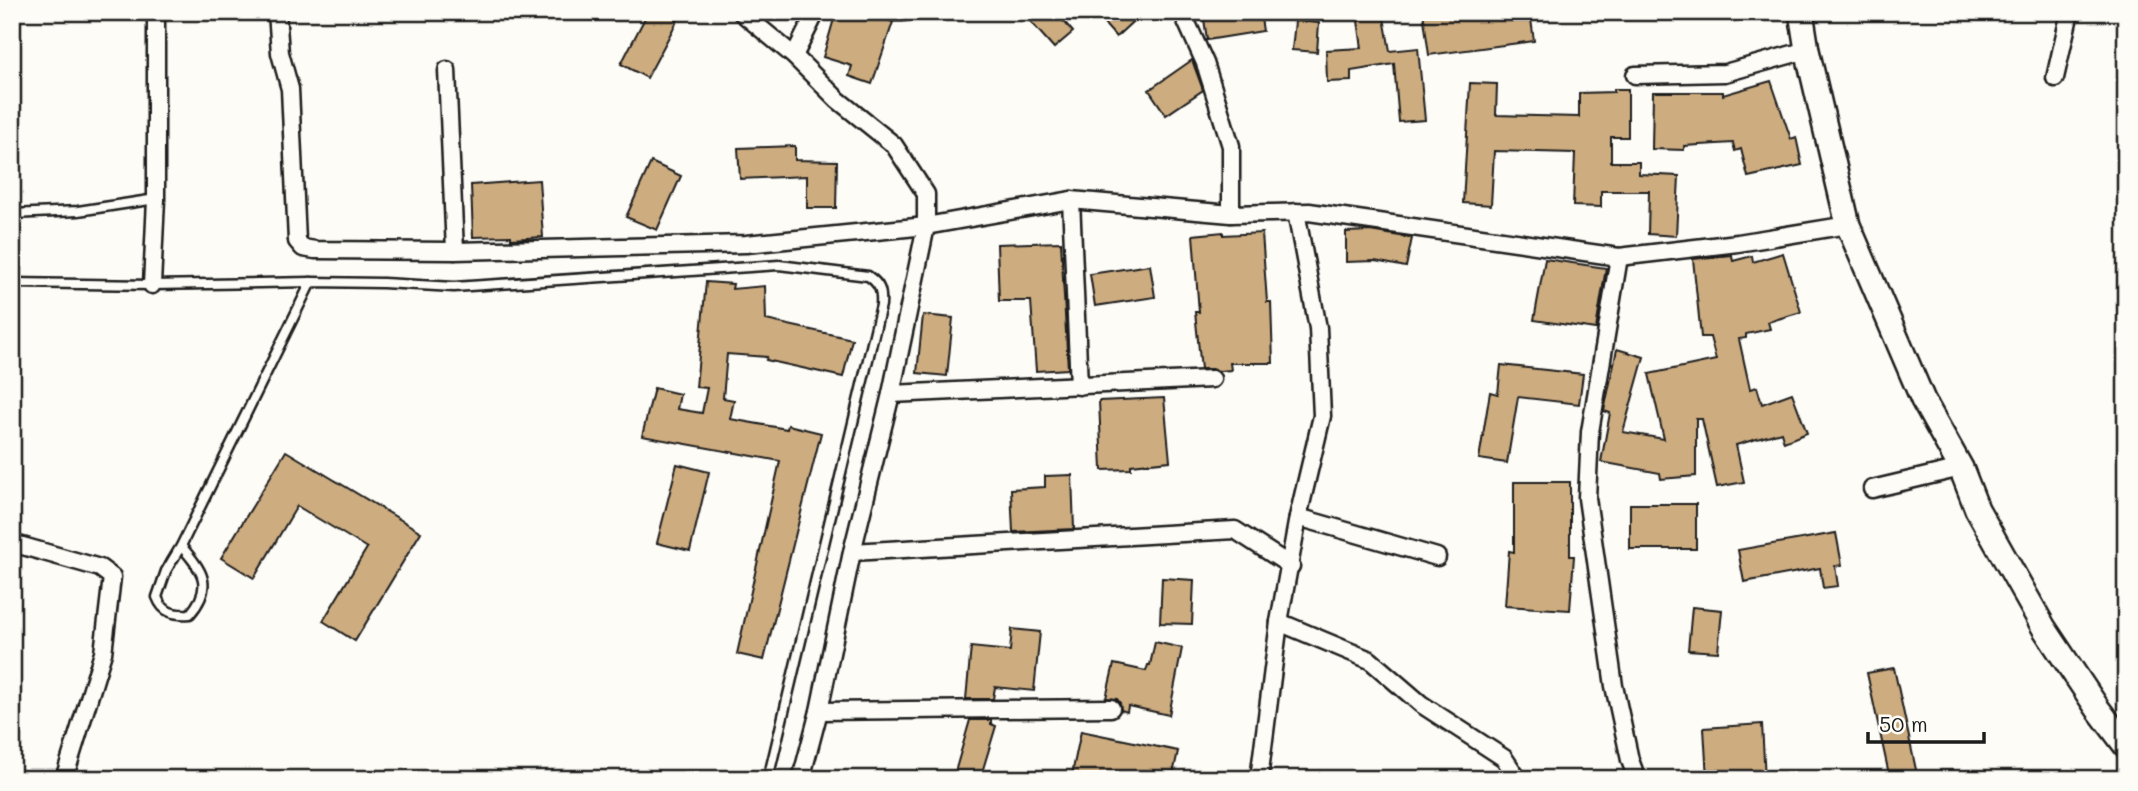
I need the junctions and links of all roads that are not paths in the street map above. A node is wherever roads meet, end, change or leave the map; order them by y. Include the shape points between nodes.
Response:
1 (156, 12) edge
2 (277, 12) edge
3 (741, 12) edge
4 (816, 12) edge
5 (893, 12) edge
6 (903, 12) edge
7 (1182, 12) edge
8 (1801, 12) edge
9 (2070, 12) edge
10 (1807, 50) junction
11 (794, 56) junction
12 (446, 70) dead end
13 (1635, 75) dead end
14 (2056, 78) dead end
15 (156, 200) junction
16 (1071, 200) junction
17 (1296, 212) junction
18 (12, 214) edge
19 (1231, 215) junction
20 (1847, 225) junction
21 (926, 226) junction
22 (455, 251) junction
23 (1619, 257) junction
24 (311, 282) junction
25 (12, 284) edge
26 (152, 285) junction
27 (1212, 379) dead end
28 (1079, 386) junction
29 (891, 394) junction
30 (1961, 468) junction
31 (1872, 489) dead end
32 (1298, 517) junction
33 (12, 543) edge
34 (181, 547) junction
35 (852, 552) junction
36 (1437, 557) dead end
37 (1291, 566) junction
38 (1279, 622) junction
39 (1111, 708) dead end
40 (819, 711) junction
41 (2126, 746) edge
42 (64, 779) edge
43 (768, 779) edge
44 (801, 779) edge
45 (1259, 779) edge
46 (1518, 779) edge
47 (1637, 779) edge

1 - 15 street
2 - 22 street via 280,53 290,89 297,241 303,248 315,250
3 - 11 street
4 - 11 street
5 - 6 street
7 - 19 street via 1205,63 1231,146
8 - 10 main road
9 - 14 street
10 - 13 street via 1725,73
10 - 20 main road
11 - 21 street via 838,100 894,145 926,194
12 - 22 street
15 - 18 lane
15 - 26 street
16 - 19 street
16 - 21 street
16 - 28 street
17 - 19 street
17 - 23 street
17 - 32 street via 1318,328 1322,416
20 - 23 street
20 - 30 main road via 1923,400
21 - 22 street via 746,244
21 - 29 street
23 - 47 street via 1590,432 1587,498 1614,686
24 - 26 lane
24 - 34 lane
24 - 43 lane via 454,287 779,265 868,276 876,281 882,292 881,305
25 - 26 lane
27 - 28 street
28 - 29 street
29 - 35 street
30 - 31 street
30 - 41 main road via 1977,509 2045,628
32 - 36 street
32 - 37 street
33 - 42 street via 100,568 112,577 103,653
34 - 34 lane via 157,597 174,615 190,614 200,602 204,585 196,564
35 - 37 street via 1235,530
35 - 40 street
37 - 38 street
38 - 45 street
38 - 46 street via 1370,660 1421,704 1504,758
39 - 40 street
40 - 44 street

